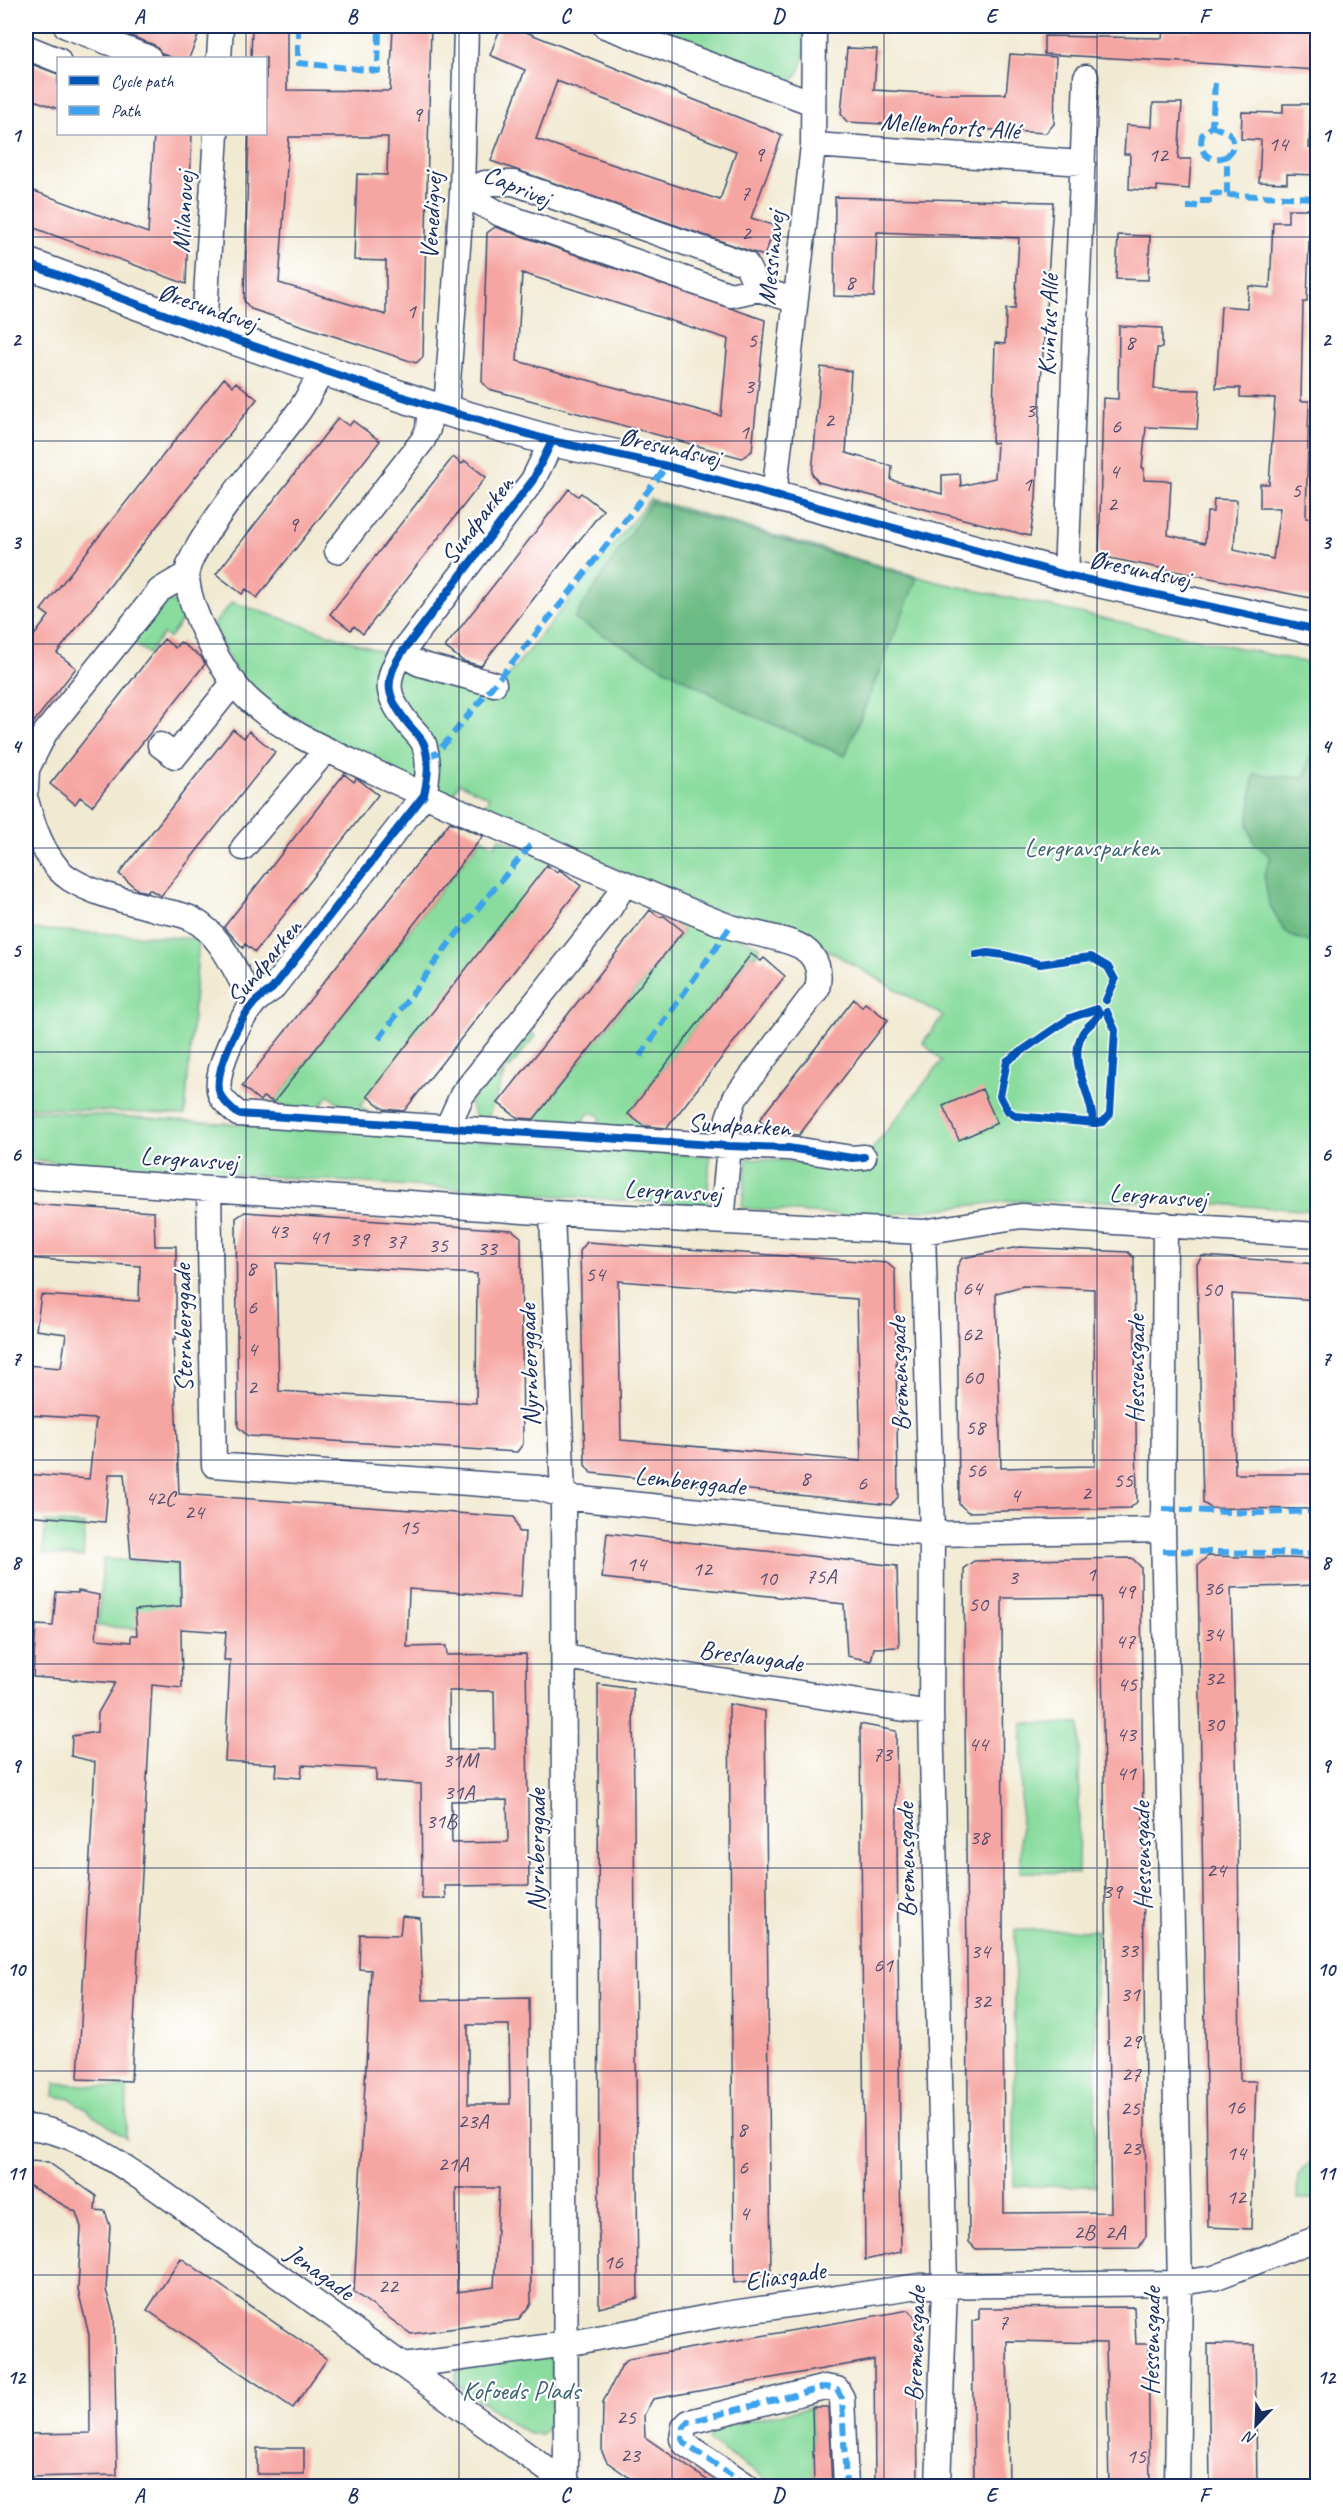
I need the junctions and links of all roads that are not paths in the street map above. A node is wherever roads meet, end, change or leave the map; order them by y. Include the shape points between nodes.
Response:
1 (66, 26) edge
2 (221, 26) edge
3 (466, 26) edge
4 (605, 26) edge
5 (814, 26) edge
6 (627, 30) edge
7 (26, 47) edge
8 (146, 57) edge
9 (219, 57) edge
10 (57, 60) edge
11 (1086, 77) dead end
12 (813, 103) junction
13 (216, 135) edge
14 (813, 145) junction
15 (1083, 163) junction
16 (462, 194) junction
17 (26, 264) edge
18 (758, 289) junction
19 (794, 300) junction
20 (204, 329) junction
21 (323, 370) junction
22 (438, 407) junction
23 (552, 441) junction
24 (774, 496) junction
25 (337, 551) dead end
26 (187, 574) junction
27 (1066, 575) junction
28 (1317, 630) edge
29 (401, 654) junction
30 (234, 682) junction
31 (494, 684) dead end
32 (160, 745) dead end
33 (326, 750) junction
34 (26, 789) edge
35 (424, 795) junction
36 (26, 800) edge
37 (243, 848) dead end
38 (625, 883) junction
39 (254, 1003) junction
40 (447, 1128) junction
41 (729, 1146) junction
42 (864, 1157) dead end
43 (26, 1176) edge
44 (208, 1189) junction
45 (552, 1214) junction
46 (722, 1222) junction
47 (1165, 1224) junction
48 (923, 1232) junction
49 (1317, 1235) edge
50 (214, 1465) joint
51 (563, 1497) junction
52 (1163, 1530) junction
53 (932, 1534) junction
54 (564, 1657) junction
55 (931, 1713) junction
56 (26, 2127) edge
57 (1317, 2238) edge
58 (1180, 2283) junction
59 (945, 2285) junction
60 (566, 2344) junction
61 (403, 2366) junction
62 (568, 2486) edge
63 (747, 2487) edge
64 (846, 2487) edge
65 (938, 2487) edge
66 (1177, 2487) edge

1 - 8 street
2 - 9 street
3 - 16 street, Venedigvej
4 - 6 street
5 - 12 street, Messinavej
6 - 12 street
7 - 10 street
11 - 15 street, Kvintus Allé
12 - 14 street, Messinavej
13 - 20 street, Milanovej
14 - 15 street, Mellemforts Allé
14 - 19 street, Messinavej
15 - 27 street, Kvintus Allé
16 - 18 street, Caprivej via 500,214 731,295
16 - 18 street, Caprivej via 485,183 514,183 746,264
16 - 22 street, Venedigvej
17 - 20 street, Øresundsvej
18 - 19 street, Caprivej
19 - 24 street, Messinavej
20 - 21 street, Øresundsvej
21 - 22 street, Øresundsvej
21 - 26 street via 302,408 208,530 190,559
22 - 23 street, Øresundsvej
22 - 25 street via 423,440
23 - 24 street, Øresundsvej via 667,466
23 - 29 street, Sundparken via 533,480
24 - 27 street, Øresundsvej
26 - 30 street, Sundparken via 192,601 205,633
26 - 34 street via 160,590 45,733 27,770
27 - 28 street, Øresundsvej
29 - 31 street via 420,664
29 - 35 street, Sundparken via 389,679 390,695 395,708 423,741 430,768
30 - 32 street via 174,756
30 - 33 street, Sundparken via 276,722
33 - 35 street, Sundparken
33 - 37 street
35 - 38 street, Sundparken
35 - 39 street, Sundparken via 272,989
36 - 39 street, Sundparken via 43,846 69,879 99,892 192,918 218,940
38 - 40 street via 608,911 462,1095
38 - 41 street, Sundparken via 730,927 801,946 818,967 820,978 812,999 735,1098 728,1118
39 - 40 street, Sundparken via 238,1029 220,1074 219,1092 238,1114
40 - 41 street, Sundparken
41 - 42 street, Sundparken
41 - 46 street, Sundparken
43 - 44 street, Lergravsvej
44 - 45 street, Lergravsvej
44 - 50 street, Sternberggade
45 - 46 street, Lergravsvej
45 - 51 street, Nyrnberggade
46 - 48 street, Lergravsvej
47 - 48 street, Lergravsvej via 1021,1216
47 - 49 street, Lergravsvej
47 - 52 street, Hessensgade
48 - 53 street, Bremensgade
50 - 51 street, Lemberggade via 539,1488
51 - 53 street, Lemberggade
51 - 54 street, Nyrnberggade
52 - 53 street, Lemberggade
52 - 58 street, Hessensgade
53 - 55 street, Bremensgade
54 - 55 street, Breslaugade
54 - 60 street, Nyrnberggade
55 - 59 street, Bremensgade
56 - 61 street, Jenagade via 71,2137 156,2188
57 - 58 street, Eliasgade via 1214,2278
58 - 59 street, Eliasgade
58 - 66 street, Hessensgade
59 - 60 street, Eliasgade via 719,2315
59 - 65 street, Bremensgade
60 - 61 street, Eliasgade
60 - 62 street, Nyrnberggade
61 - 62 street, Jenagade
63 - 64 street via 685,2444 684,2427 742,2406 825,2387 837,2389 842,2398

